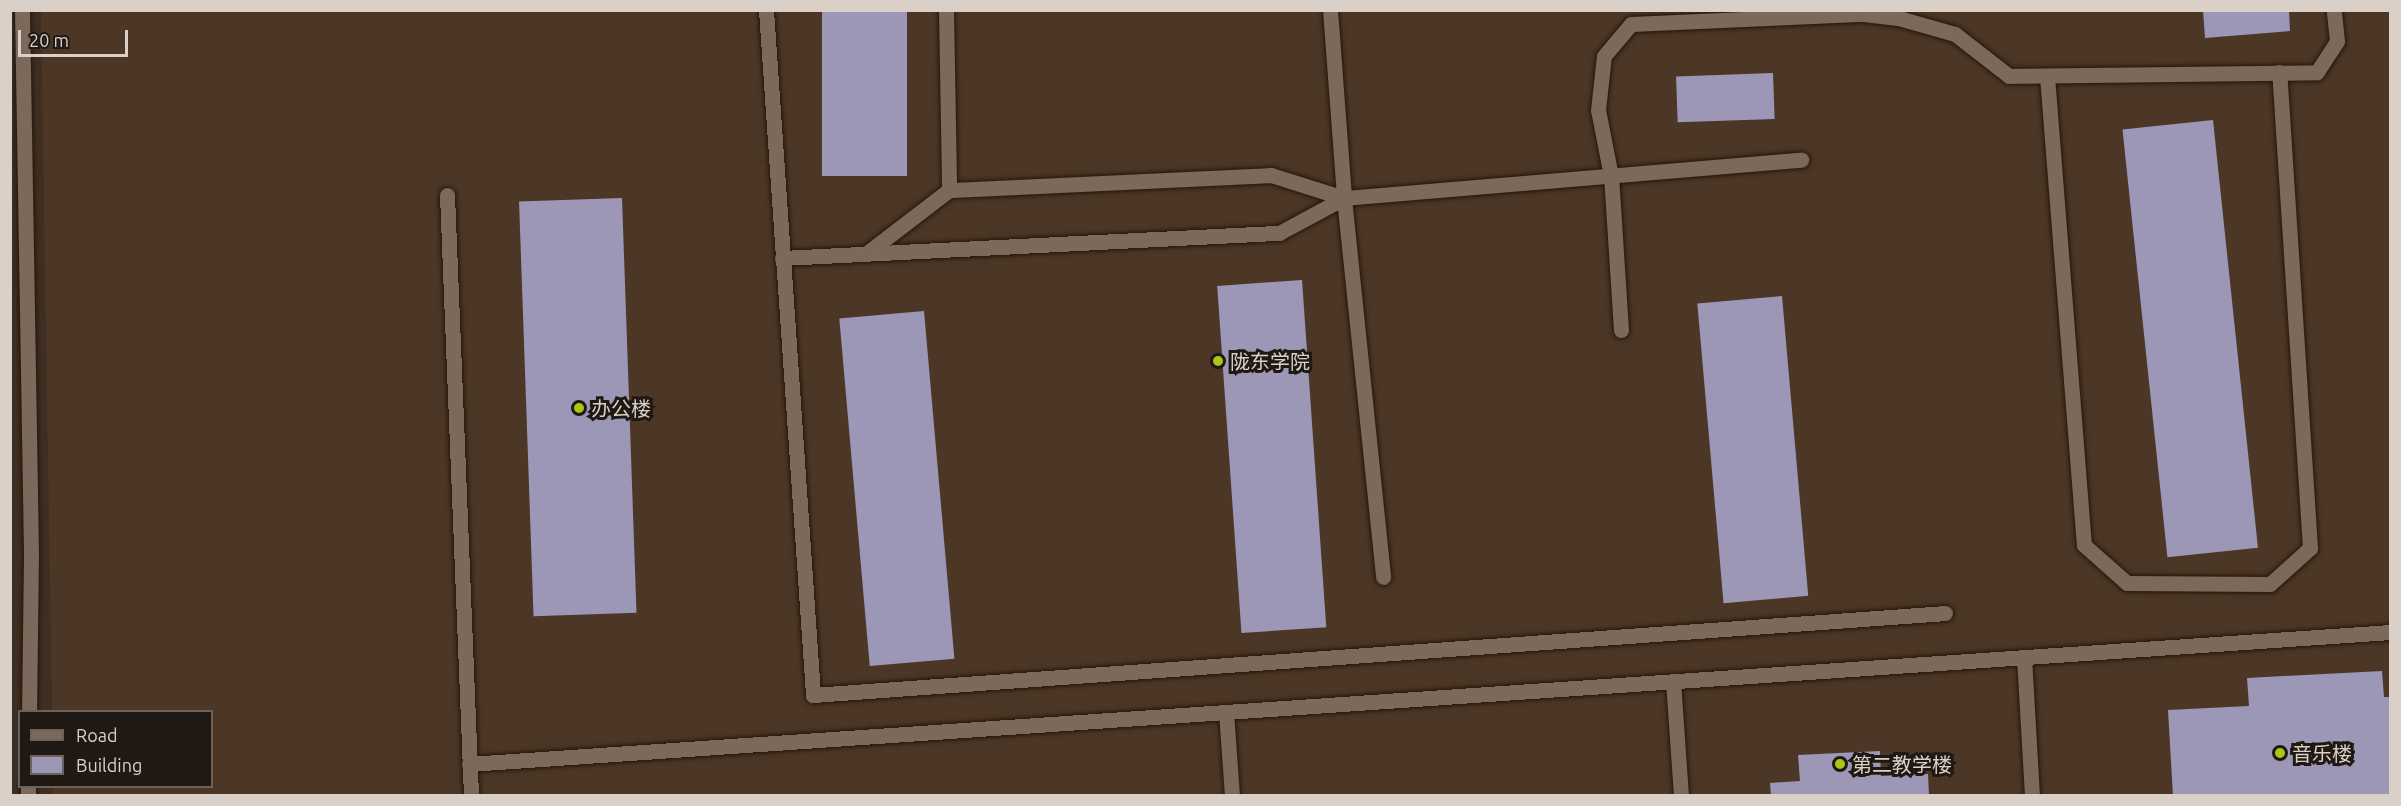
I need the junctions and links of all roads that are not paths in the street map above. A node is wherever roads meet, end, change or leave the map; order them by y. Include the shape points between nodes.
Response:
1 (22, 10) edge
2 (766, 10) edge
3 (946, 10) edge
4 (1330, 10) edge
5 (2334, 10) edge
6 (2279, 72) junction
7 (2047, 76) junction
8 (1801, 160) dead end
9 (1611, 176) junction
10 (949, 190) junction
11 (447, 195) dead end
12 (1344, 198) junction
13 (867, 254) junction
14 (782, 258) junction
15 (1622, 330) dead end
16 (1383, 577) dead end
17 (1945, 613) dead end
18 (2391, 632) edge
19 (2024, 657) junction
20 (1673, 681) junction
21 (29, 710) edge
22 (1226, 712) junction
23 (469, 764) junction
24 (471, 795) edge
25 (1232, 795) edge
26 (1681, 795) edge
27 (2032, 795) edge

1 - 21 street via 31,554
2 - 14 street
3 - 10 street
4 - 12 street
5 - 6 street via 2337,41 2317,72
6 - 7 street
6 - 7 street via 2310,548 2270,584 2127,583 2084,545
7 - 9 street via 2009,76 1955,34 1902,19 1864,14 1631,24 1604,56 1598,110
8 - 9 street
9 - 12 street
9 - 15 street
10 - 12 street via 1271,175
10 - 13 street
11 - 23 street
12 - 13 street via 1279,233
12 - 16 street
13 - 14 street
14 - 17 street via 813,695
18 - 19 street
19 - 20 street
19 - 27 street
20 - 22 street
20 - 26 street
22 - 23 street
22 - 25 street
23 - 24 street

